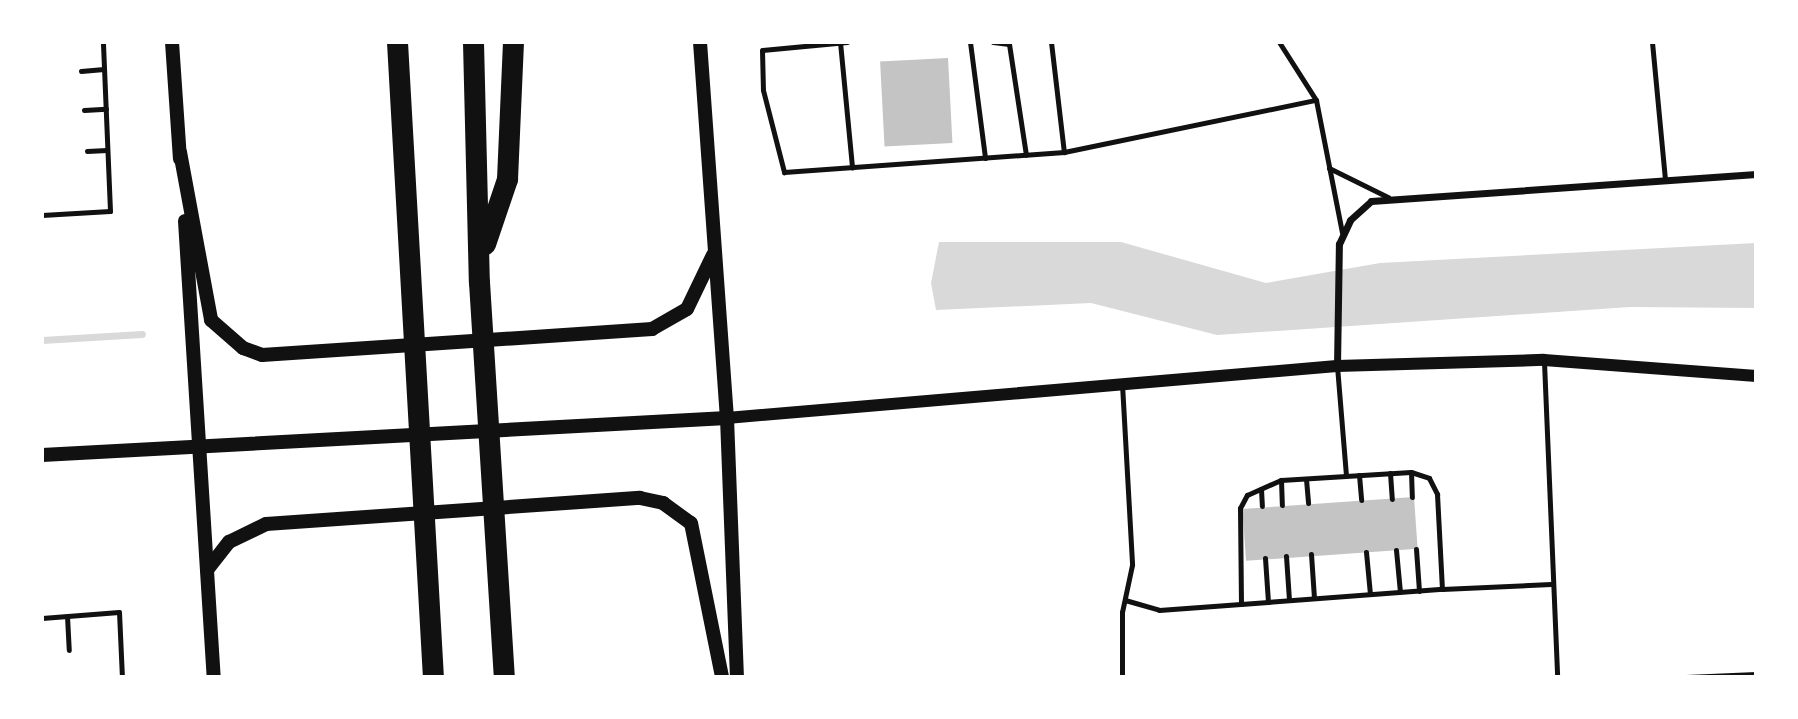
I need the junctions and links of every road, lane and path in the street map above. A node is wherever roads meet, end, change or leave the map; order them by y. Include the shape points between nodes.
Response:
1 (103, 42) edge
2 (172, 42) edge
3 (397, 42) edge
4 (473, 42) edge
5 (513, 42) edge
6 (700, 42) edge
7 (840, 42) edge
8 (847, 42) edge
9 (970, 42) edge
10 (993, 42) edge
11 (1051, 42) edge
12 (1279, 42) edge
13 (1652, 42) edge
14 (104, 69) junction
15 (81, 71) dead end
16 (1316, 100) junction
17 (106, 109) junction
18 (84, 110) dead end
19 (107, 150) junction
20 (86, 151) dead end
21 (180, 152) junction
22 (1064, 152) junction
23 (1026, 155) junction
24 (985, 158) junction
25 (852, 167) junction
26 (1329, 168) junction
27 (1756, 174) edge
28 (1665, 179) junction
29 (1388, 197) junction
30 (42, 215) edge
31 (1342, 232) junction
32 (713, 255) junction
33 (480, 260) junction
34 (1544, 360) junction
35 (1337, 366) junction
36 (1756, 376) edge
37 (1122, 384) junction
38 (727, 418) junction
39 (201, 446) junction
40 (42, 455) edge
41 (1411, 472) junction
42 (1390, 473) junction
43 (1346, 475) junction
44 (1359, 475) junction
45 (1306, 478) junction
46 (1281, 480) junction
47 (1261, 489) junction
48 (1412, 497) dead end
49 (1392, 499) dead end
50 (1361, 500) dead end
51 (1308, 503) dead end
52 (1282, 505) dead end
53 (1262, 506) dead end
54 (1416, 549) dead end
55 (1396, 550) dead end
56 (1366, 552) dead end
57 (1311, 554) dead end
58 (1286, 556) dead end
59 (1265, 558) dead end
60 (207, 570) junction
61 (1551, 584) junction
62 (1442, 589) junction
63 (1419, 591) junction
64 (1400, 592) junction
65 (1370, 594) junction
66 (1314, 598) junction
67 (1125, 600) junction
68 (1289, 600) junction
69 (1268, 602) junction
70 (1241, 604) junction
71 (67, 616) junction
72 (42, 618) edge
73 (69, 650) dead end
74 (1756, 674) edge
75 (122, 677) edge
76 (214, 677) edge
77 (433, 677) edge
78 (504, 677) edge
79 (722, 677) edge
80 (737, 677) edge
81 (1122, 677) edge
82 (1557, 677) edge
83 (1686, 677) edge

1 - 14 lane
2 - 21 main road
3 - 77 highway
4 - 33 highway
5 - 33 highway via 507,179
6 - 32 main road
7 - 8 lane
7 - 25 lane
7 - 25 lane via 762,50 763,90 784,172
9 - 24 lane
10 - 23 lane via 1009,44
11 - 22 lane
12 - 16 lane
13 - 28 lane
14 - 15 lane
14 - 17 lane
16 - 22 lane
16 - 26 lane
17 - 18 lane
17 - 19 lane
19 - 20 lane
19 - 30 lane via 110,211
21 - 32 main road via 211,320 243,348 262,355 652,329 687,309
21 - 39 main road
22 - 23 lane
23 - 24 lane
24 - 25 lane
26 - 29 lane
26 - 31 lane
27 - 28 street
28 - 29 street
29 - 31 street via 1359,209
31 - 35 street
32 - 38 main road
33 - 78 highway
34 - 35 street
34 - 36 street
34 - 61 lane
35 - 37 street
35 - 43 lane
37 - 38 street
37 - 67 lane via 1132,565
38 - 39 main road
38 - 80 main road
39 - 40 main road
39 - 60 main road
41 - 42 lane
41 - 48 lane
41 - 62 lane via 1429,478 1437,494
42 - 44 lane
42 - 49 lane
43 - 44 lane
43 - 45 lane
44 - 50 lane
45 - 46 lane
45 - 51 lane
46 - 47 lane
46 - 52 lane
47 - 53 lane
47 - 70 lane via 1241,508
54 - 63 lane
55 - 64 lane
56 - 65 lane
57 - 66 lane
58 - 68 lane
59 - 69 lane
60 - 76 main road
60 - 79 main road via 229,542 266,524 640,498 663,503 691,523
61 - 62 lane
61 - 82 lane
62 - 63 lane
63 - 64 lane
64 - 65 lane
65 - 66 lane
66 - 68 lane
67 - 70 lane via 1159,610
67 - 81 lane
68 - 69 lane
69 - 70 lane
71 - 72 lane
71 - 73 lane
71 - 75 lane via 118,612
74 - 83 lane

